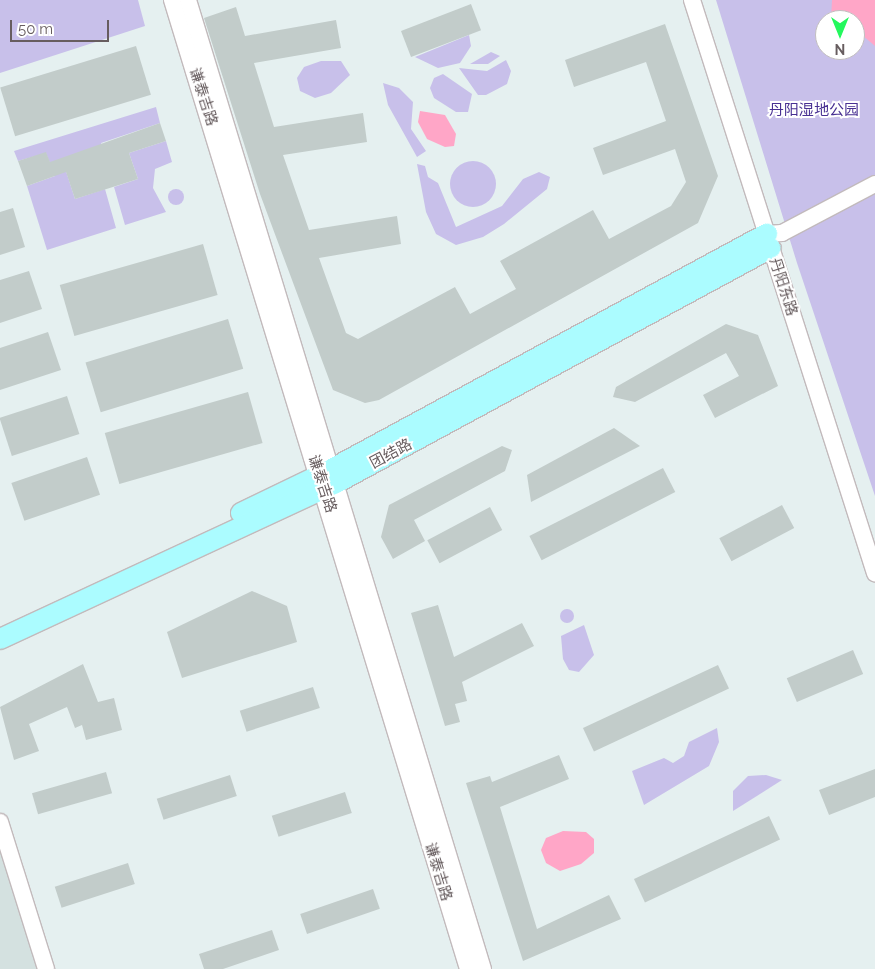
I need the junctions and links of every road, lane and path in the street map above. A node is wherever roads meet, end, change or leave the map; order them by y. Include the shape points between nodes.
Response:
1 (172, 0) edge
2 (188, 0) edge
3 (692, 0) edge
4 (875, 184) edge
5 (773, 239) junction
6 (327, 479) junction
7 (875, 573) edge
8 (0, 628) edge
9 (0, 639) edge
10 (0, 822) edge
11 (46, 969) edge
12 (468, 969) edge
13 (482, 969) edge

1 - 6 street, 谦泰吉路
2 - 6 street, 谦泰吉路
3 - 5 street, 丹阳东路
4 - 5 street
5 - 6 main road, 团结路
5 - 7 street, 丹阳东路
6 - 8 main road, 团结路
6 - 9 main road, 团结路
6 - 12 street, 谦泰吉路
6 - 13 street, 谦泰吉路
10 - 11 street

